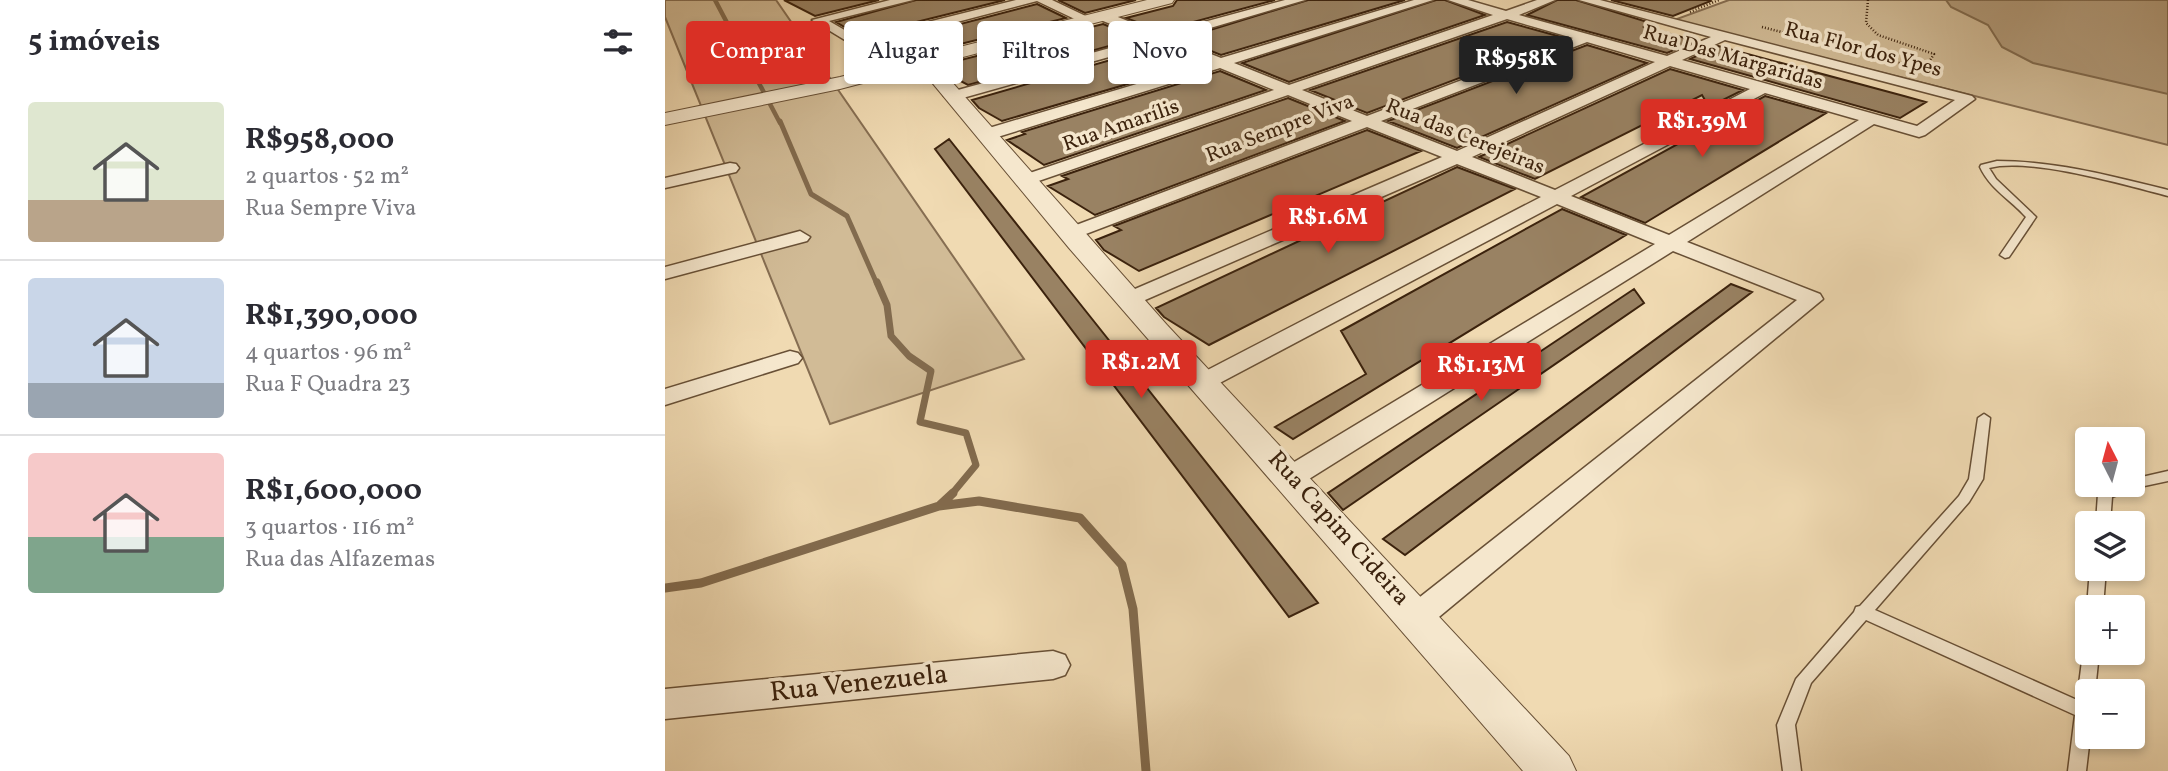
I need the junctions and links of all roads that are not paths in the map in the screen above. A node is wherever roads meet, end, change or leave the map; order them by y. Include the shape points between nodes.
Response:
1 (907, 0) edge
2 (1031, 0) edge
3 (1042, 0) edge
4 (1166, 0) edge
5 (1299, 0) edge
6 (1427, 0) edge
7 (1454, 0) edge
8 (1549, 0) edge
9 (1585, 0) edge
10 (1507, 15) junction
11 (1095, 18) junction
12 (1108, 22) edge
13 (1212, 25) edge
14 (1723, 36) junction
15 (1586, 38) junction
16 (963, 52) edge
17 (1108, 53) edge
18 (1212, 59) edge
19 (1667, 61) junction
20 (1220, 62) junction
21 (844, 81) edge
22 (942, 84) edge
23 (1763, 88) junction
24 (1289, 91) junction
25 (952, 96) junction
26 (665, 119) edge
27 (1872, 119) junction
28 (1363, 121) junction
29 (1919, 132) joint
30 (985, 135) junction
31 (1458, 157) junction
32 (730, 168) dead end
33 (1024, 181) junction
34 (665, 183) edge
35 (2168, 193) edge
36 (1555, 197) junction
37 (1070, 234) junction
38 (800, 237) dead end
39 (1673, 243) junction
40 (2005, 255) dead end
41 (665, 272) edge
42 (1812, 299) joint
43 (1129, 300) junction
44 (790, 358) dead end
45 (1205, 381) junction
46 (665, 397) edge
47 (1984, 418) dead end
48 (2168, 476) edge
49 (1291, 477) junction
50 (2145, 481) edge
51 (1862, 611) junction
52 (1417, 617) junction
53 (1053, 665) dead end
54 (665, 704) edge
55 (2075, 707) edge
56 (2080, 749) edge
57 (1552, 771) edge
58 (1792, 771) edge
59 (2077, 771) edge

1 - 2 street via 818,20 858,44
3 - 11 street, Rua das Cerejeiras
4 - 11 street
5 - 13 street
6 - 20 street
7 - 10 street, Rua Das Margaridas
8 - 10 street, Rua Amarílis
9 - 14 street, Rua Flor dos Ypes
10 - 15 street, Rua Das Margaridas
10 - 24 street, Rua Amarílis
11 - 12 street, Rua das Cerejeiras
11 - 16 street
14 - 19 street
14 - 29 street, Rua Flor dos Ypes via 1967,99
15 - 19 street, Rua Das Margaridas
15 - 28 street, Rua Sempre Viva
17 - 25 street
18 - 20 street, Rua das Cerejeiras
19 - 23 street, Rua Das Margaridas
19 - 31 street
20 - 24 street, Rua das Cerejeiras
20 - 30 street
21 - 26 street
22 - 25 street, Rua Capim Cideira
23 - 27 street, Rua Das Margaridas
23 - 36 street
24 - 28 street, Rua das Cerejeiras
24 - 33 street, Rua Amarílis
25 - 30 street, Rua Capim Cideira
27 - 29 street, Rua Das Margaridas
27 - 39 street
28 - 31 street, Rua das Cerejeiras
28 - 37 street, Rua Sempre Viva
30 - 33 street, Rua Capim Cideira
31 - 36 street, Rua das Cerejeiras
31 - 43 street
32 - 34 street
33 - 37 street, Rua Capim Cideira
35 - 40 lane via 2025,164 1992,162 1984,167 1987,176 2031,216
36 - 39 street, Rua das Cerejeiras
36 - 45 street
37 - 43 street, Rua Capim Cideira
38 - 41 street
39 - 42 street, Rua das Cerejeiras
39 - 49 street
42 - 52 street, Rua Capim Cideira
43 - 45 street, Rua Capim Cideira
44 - 46 street
45 - 49 street, Rua Capim Cideira
47 - 51 lane via 1976,479 1964,499
48 - 50 lane
49 - 52 street, Rua Capim Cideira
51 - 55 lane
51 - 58 lane via 1804,679 1786,726
52 - 57 street
53 - 54 street, Rua Venezuela
56 - 59 lane

